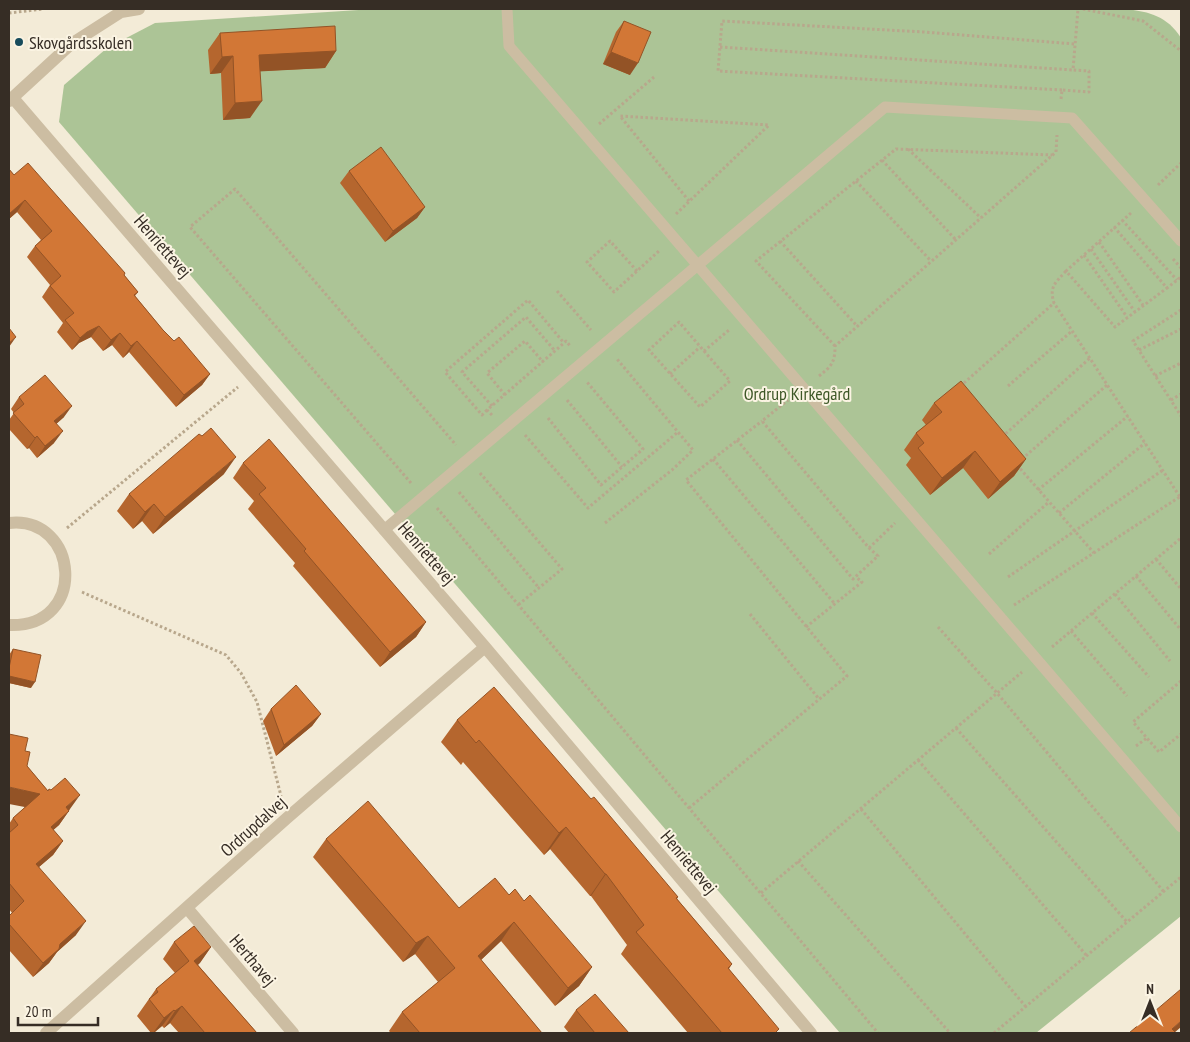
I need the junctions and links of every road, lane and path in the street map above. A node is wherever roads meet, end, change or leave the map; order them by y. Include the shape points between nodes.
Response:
1 (43, 9) edge
2 (139, 9) edge
3 (507, 9) edge
4 (1078, 9) edge
5 (1082, 9) edge
6 (120, 10) edge
7 (9, 12) edge
8 (1075, 44) junction
9 (720, 47) junction
10 (1181, 51) edge
11 (1074, 70) junction
12 (654, 76) dead end
13 (1062, 90) junction
14 (11, 100) edge
15 (616, 110) junction
16 (620, 116) junction
17 (1058, 118) junction
18 (586, 136) junction
19 (908, 149) junction
20 (1052, 155) junction
21 (882, 160) junction
22 (1181, 164) edge
23 (856, 181) junction
24 (1144, 199) junction
25 (690, 201) junction
26 (981, 218) junction
27 (1122, 220) junction
28 (663, 226) junction
29 (1114, 227) junction
30 (674, 238) junction
31 (956, 240) junction
32 (780, 241) junction
33 (1181, 241) edge
34 (1099, 242) junction
35 (1091, 249) junction
36 (1084, 255) junction
37 (931, 261) junction
38 (697, 265) junction
39 (637, 271) junction
40 (1066, 272) junction
41 (1181, 277) edge
42 (1177, 280) junction
43 (1167, 288) junction
44 (557, 291) dead end
45 (1054, 303) junction
46 (1143, 305) junction
47 (1181, 310) edge
48 (1135, 312) junction
49 (1127, 317) junction
50 (742, 318) junction
51 (857, 326) junction
52 (1181, 329) edge
53 (1072, 331) junction
54 (564, 343) dead end
55 (604, 344) junction
56 (835, 346) junction
57 (700, 347) junction
58 (1139, 350) junction
59 (555, 351) dead end
60 (704, 351) junction
61 (1090, 358) junction
62 (543, 362) dead end
63 (1181, 363) edge
64 (670, 374) junction
65 (252, 376) junction
66 (1155, 376) junction
67 (964, 382) edge
68 (1108, 385) junction
69 (1008, 386) dead end
70 (579, 387) dead end
71 (803, 388) junction
72 (572, 392) dead end
73 (1181, 394) edge
74 (505, 395) dead end
75 (1171, 400) junction
76 (492, 406) dead end
77 (487, 410) dead end
78 (545, 415) dead end
79 (1128, 416) junction
80 (1181, 416) edge
81 (513, 421) junction
82 (762, 421) junction
83 (678, 432) junction
84 (738, 440) junction
85 (996, 442) edge
86 (1145, 443) junction
87 (468, 459) junction
88 (713, 459) junction
89 (622, 467) junction
90 (1162, 470) junction
91 (455, 487) dead end
92 (1038, 490) junction
93 (424, 496) junction
94 (1181, 496) edge
95 (1049, 502) junction
96 (908, 510) junction
97 (1059, 513) junction
98 (9, 523) edge
99 (605, 523) dead end
100 (384, 530) junction
101 (1074, 531) junction
102 (53, 539) junction
103 (1180, 539) edge
104 (1181, 544) edge
105 (868, 548) junction
106 (1094, 553) junction
107 (989, 554) dead end
108 (1156, 559) junction
109 (1136, 576) junction
110 (856, 577) junction
111 (1008, 577) dead end
112 (65, 585) junction
113 (539, 588) junction
114 (1181, 589) edge
115 (1115, 594) junction
116 (834, 603) junction
117 (518, 605) junction
118 (1092, 613) junction
119 (750, 614) dead end
120 (999, 615) junction
121 (9, 625) edge
122 (806, 626) junction
123 (938, 626) dead end
124 (1181, 630) edge
125 (1071, 631) junction
126 (485, 647) junction
127 (1037, 660) junction
128 (1170, 661) dead end
129 (1149, 677) dead end
130 (1181, 681) edge
131 (997, 694) junction
132 (1127, 696) dead end
133 (820, 699) junction
134 (956, 728) junction
135 (1181, 734) edge
136 (918, 760) junction
137 (689, 808) junction
138 (861, 808) junction
139 (287, 818) junction
140 (1181, 826) edge
141 (798, 861) junction
142 (1181, 877) edge
143 (1164, 892) junction
144 (761, 893) junction
145 (187, 908) junction
146 (1127, 922) junction
147 (1087, 956) junction
148 (1026, 1007) junction
149 (46, 1033) edge
150 (293, 1033) edge
151 (811, 1033) edge
152 (878, 1033) edge
153 (950, 1033) edge
154 (994, 1033) edge

1 - 7 path
2 - 6 street
3 - 18 lane via 509,46
4 - 8 path
5 - 10 path via 1143,21
6 - 14 street via 70,44
8 - 9 path via 722,21
8 - 11 path
9 - 11 path
9 - 13 path via 718,71
11 - 13 path via 1089,71 1089,92
12 - 15 path
13 - 17 path
14 - 65 street, Henriettevej
15 - 16 path
15 - 18 path
16 - 25 path
16 - 25 path via 769,125
17 - 20 path via 1056,152
17 - 24 lane via 1072,118
17 - 38 lane via 885,107
18 - 28 lane
19 - 20 path
19 - 21 path via 896,149
19 - 26 path
20 - 26 path
21 - 23 path
21 - 31 path
22 - 24 path
23 - 32 path
23 - 37 path
24 - 27 path
24 - 33 lane
25 - 28 path
26 - 31 path
27 - 29 path
27 - 42 path
28 - 30 lane
29 - 34 path
29 - 43 path
30 - 38 lane
30 - 39 path
31 - 37 path
32 - 51 path
32 - 56 path via 756,261
34 - 35 path
34 - 46 path
35 - 36 path
35 - 48 path
36 - 40 path
36 - 49 path
37 - 51 path
38 - 50 lane
38 - 55 lane
39 - 39 path via 614,292 587,262 610,241
40 - 45 path via 1054,285 1051,293
40 - 49 path via 1115,327
41 - 42 path
42 - 43 path
43 - 46 path
44 - 55 path
45 - 53 path
45 - 67 path
46 - 48 path
47 - 58 path via 1133,342
48 - 49 path
50 - 60 path
50 - 71 lane
51 - 56 path
52 - 58 path
53 - 61 path
53 - 69 path
54 - 77 path via 528,300 445,372 482,415
55 - 81 lane
55 - 83 path
56 - 71 path via 835,359 828,369
57 - 60 path
57 - 64 path
57 - 64 path via 679,322 649,350
58 - 66 path
59 - 76 path via 526,317 462,372
60 - 64 path via 730,381 700,407
61 - 68 path
61 - 85 path
62 - 74 path via 525,341 486,373
63 - 66 path
65 - 100 street, Henriettevej
65 - 102 path
66 - 75 path
68 - 79 path
68 - 92 path via 1016,464
70 - 89 path via 586,381 644,449
71 - 82 path
71 - 96 lane
72 - 89 path via 565,398
73 - 75 path
75 - 80 path
78 - 89 path via 601,485
79 - 86 path
79 - 92 path
81 - 83 path via 588,508
81 - 87 lane
82 - 84 path
82 - 105 path
83 - 99 path via 693,450
84 - 88 path
84 - 110 path via 853,579
86 - 90 path
86 - 97 path
87 - 93 lane
87 - 93 path via 235,189 190,227
87 - 113 path via 562,568
88 - 116 path
88 - 122 path via 686,480
90 - 94 path
90 - 101 path
91 - 113 path
92 - 95 path
93 - 100 lane
93 - 117 path
94 - 106 path
95 - 97 path
95 - 107 path
96 - 105 path
96 - 120 lane
97 - 101 path
98 - 102 street via 27,524
100 - 126 street, Henriettevej
101 - 106 path
101 - 111 path
102 - 112 street via 66,568
103 - 104 path
103 - 108 path
105 - 110 path via 878,556
106 - 120 path
108 - 109 path
108 - 114 path
109 - 115 path
109 - 124 path
110 - 116 path via 862,582
112 - 121 street via 60,600 49,612 36,621 20,626
112 - 139 path via 226,655 241,673 257,702
113 - 117 path
115 - 118 path
115 - 128 path
116 - 122 path
117 - 137 path
118 - 125 path
118 - 129 path
119 - 133 path
120 - 127 lane
122 - 133 path via 847,676
123 - 131 path
125 - 127 path
125 - 132 path
126 - 139 street, Ordrupdalvej
126 - 151 street, Henriettevej
127 - 131 path
127 - 140 lane
130 - 135 path via 1133,722 1159,752
131 - 134 path
131 - 143 path
133 - 137 path
134 - 136 path
134 - 146 path
136 - 138 path
136 - 147 path
137 - 144 path
138 - 141 path
138 - 148 path
139 - 145 street, Ordrupdalvej
141 - 144 path
141 - 153 path
142 - 143 path
143 - 146 path
144 - 152 path
145 - 149 street, Ordrupdalvej
145 - 150 street, Herthavej
146 - 147 path
147 - 148 path
148 - 154 path

